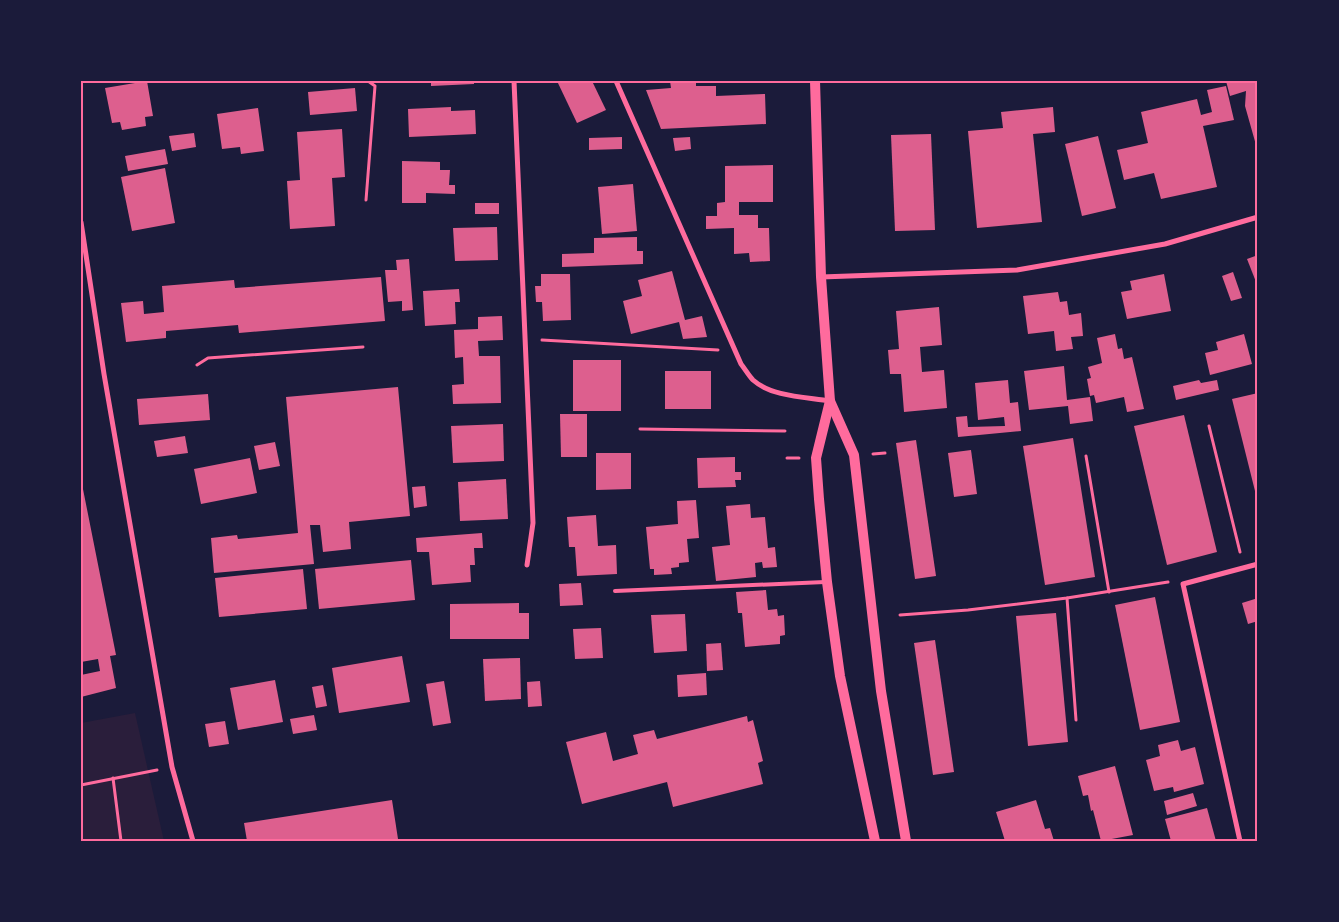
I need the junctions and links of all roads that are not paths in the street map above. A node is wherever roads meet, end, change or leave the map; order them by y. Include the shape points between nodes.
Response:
1 (514, 81) edge
2 (616, 81) edge
3 (815, 81) edge
4 (1258, 217) edge
5 (81, 222) edge
6 (821, 277) junction
7 (830, 401) junction
8 (1258, 564) edge
9 (527, 565) dead end
10 (827, 582) junction
11 (615, 591) dead end
12 (194, 841) edge
13 (875, 841) edge
14 (906, 841) edge
15 (1240, 841) edge

1 - 9 street via 533,523
2 - 7 street via 734,350 753,380 783,394
3 - 6 main road
4 - 6 street via 1165,244 1017,270
5 - 12 street via 172,767
6 - 7 main road
7 - 10 main road via 816,458
7 - 14 main road via 854,455 881,691
8 - 15 street via 1183,584
10 - 11 lane
10 - 13 main road via 847,714

